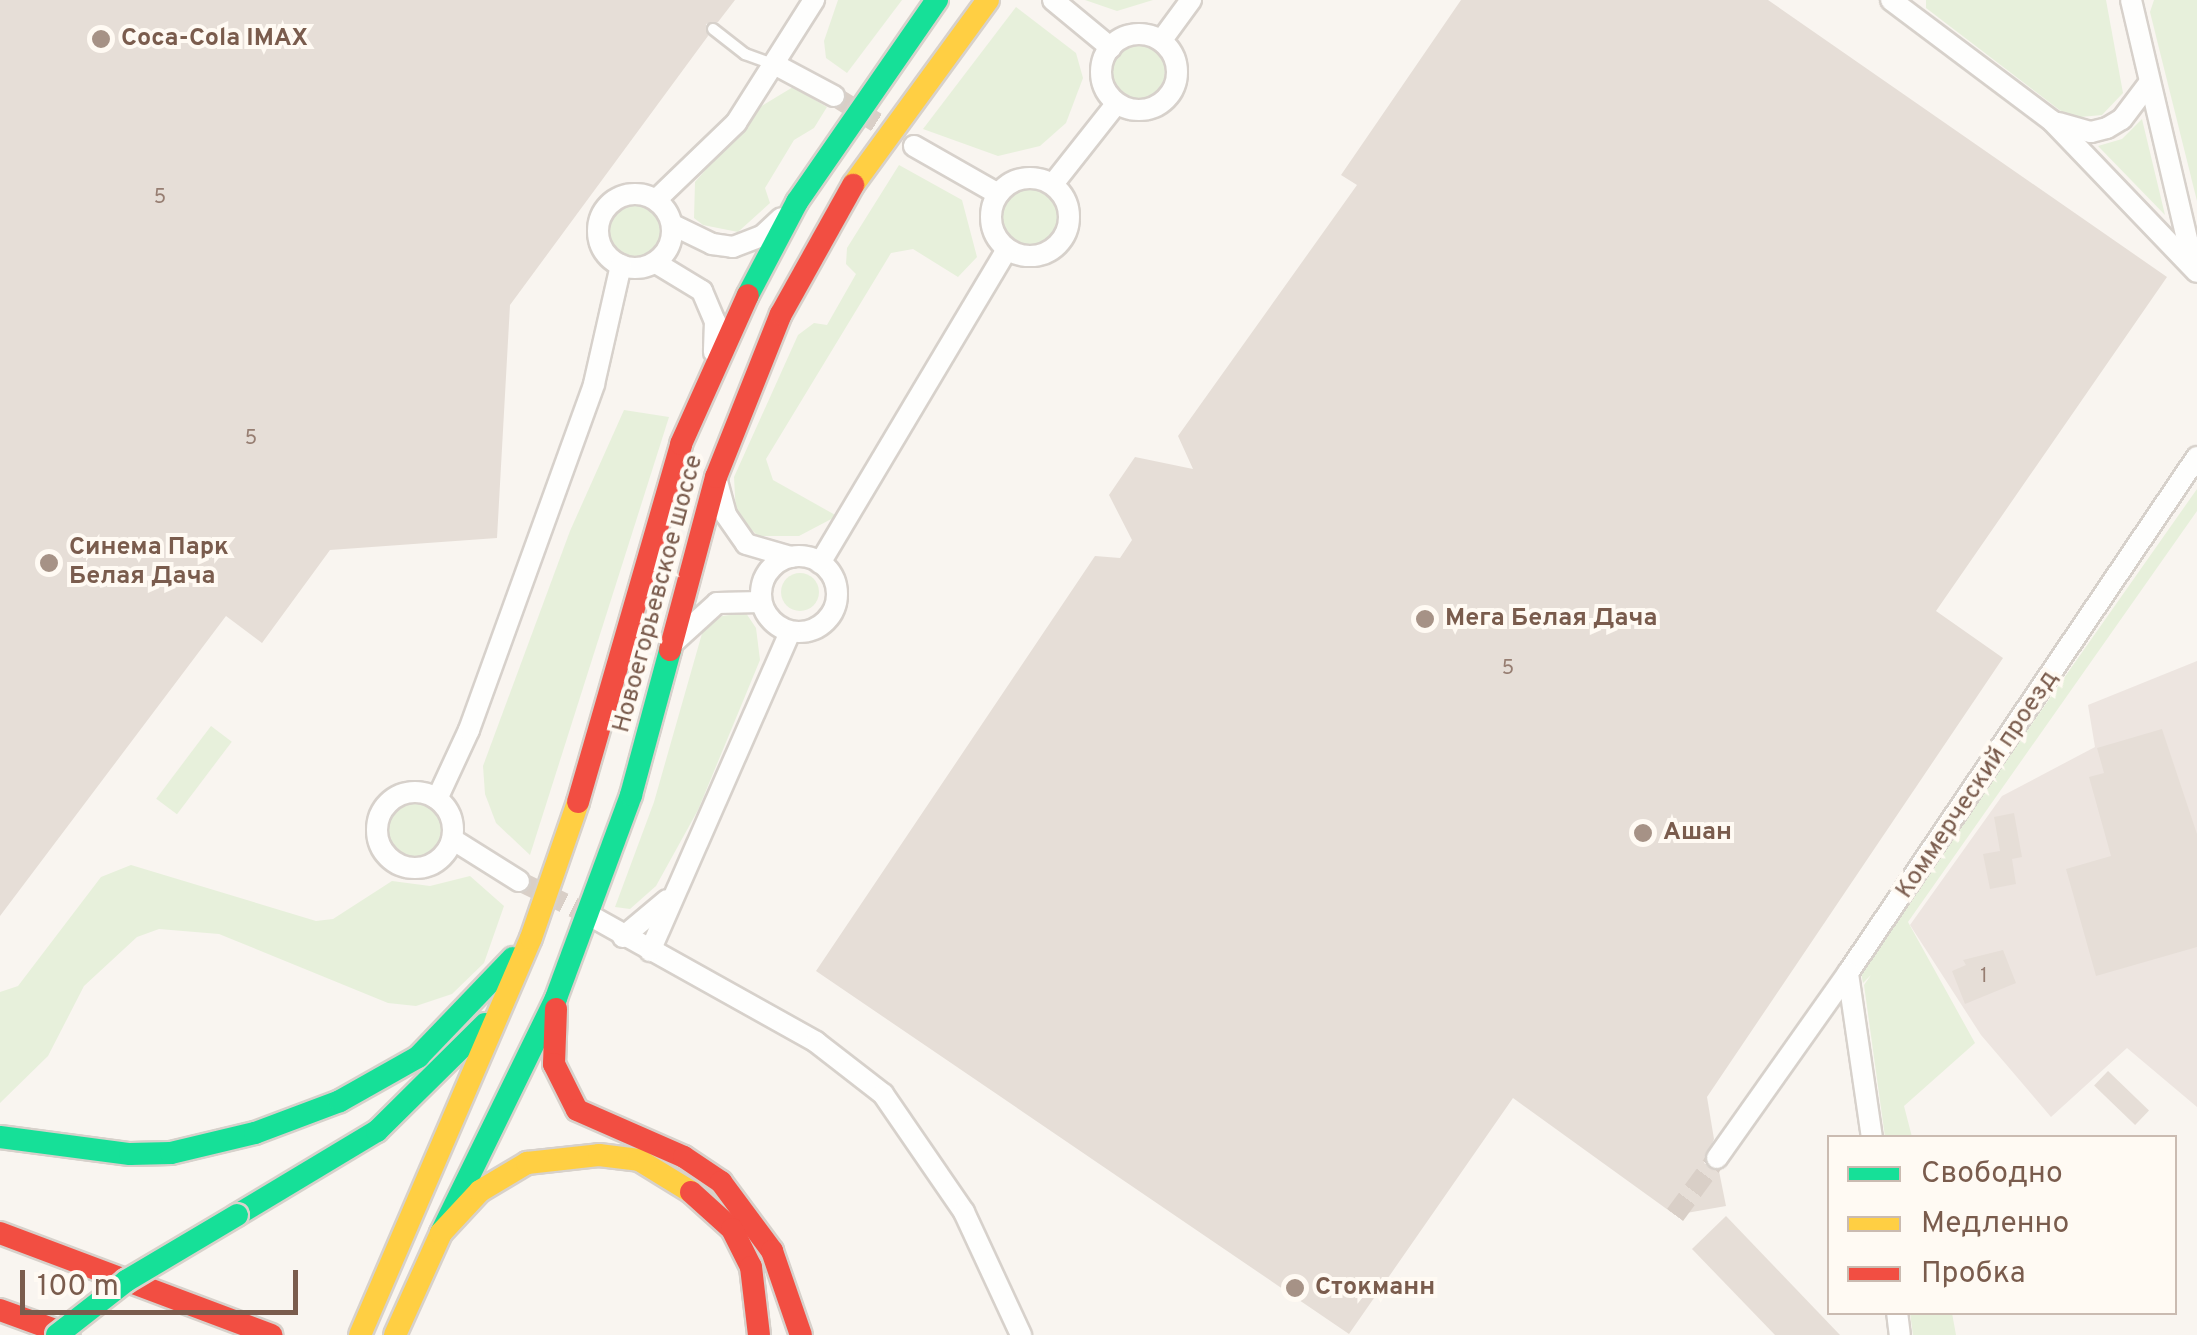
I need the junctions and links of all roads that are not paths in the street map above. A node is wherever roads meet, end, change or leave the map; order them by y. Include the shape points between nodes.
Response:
1 (814, 0) edge
2 (936, 0) edge
3 (988, 0) edge
4 (1053, 0) edge
5 (1191, 0) edge
6 (1892, 0) edge
7 (2131, 0) edge
8 (1912, 7) edge
9 (714, 29) dead end
10 (1161, 41) junction
11 (1110, 48) junction
12 (774, 64) junction
13 (2150, 82) junction
14 (834, 96) tunnel mouth
15 (1117, 103) junction
16 (2052, 120) junction
17 (914, 146) tunnel mouth
18 (1053, 184) junction
19 (998, 194) junction
20 (657, 200) junction
21 (797, 202) junction
22 (673, 224) junction
23 (1007, 249) junction
24 (656, 263) junction
25 (620, 266) junction
26 (2195, 268) edge
27 (714, 358) junction
28 (2197, 457) edge
29 (716, 477) junction
30 (791, 557) junction
31 (820, 563) junction
32 (761, 602) junction
33 (790, 632) junction
34 (674, 642) junction
35 (437, 799) junction
36 (452, 839) junction
37 (519, 881) tunnel mouth
38 (676, 889) junction
39 (590, 915) tunnel mouth
40 (623, 937) junction
41 (531, 938) junction
42 (650, 952) junction
43 (1848, 973) junction
44 (556, 998) junction
45 (500, 1009) junction
46 (1872, 1135) edge
47 (0, 1137) edge
48 (1717, 1158) tunnel mouth
49 (440, 1233) junction
50 (0, 1234) edge
51 (1003, 1298) junction
52 (0, 1310) edge
53 (57, 1335) edge
54 (69, 1335) edge
55 (272, 1335) edge
56 (360, 1335) edge
57 (395, 1335) edge
58 (759, 1335) edge
59 (801, 1335) edge
60 (999, 1335) edge
61 (1020, 1335) edge

1 - 12 street
2 - 21 main road, Новоегорьевское шоссе
3 - 29 main road, Новоегорьевское шоссе via 849,191 781,314
4 - 11 street
5 - 10 street
6 - 8 street
7 - 13 street
8 - 16 street
9 - 12 lane via 745,54
10 - 11 street via 1134,34
10 - 15 street via 1176,63 1173,90 1142,110
11 - 15 street via 1102,77
12 - 14 street
12 - 20 street via 728,133
13 - 16 street via 2122,120 2107,128 2079,130
13 - 26 street
15 - 18 street
16 - 26 street
17 - 19 street
18 - 19 street via 1024,178
18 - 23 street via 1070,211 1062,241 1036,256
19 - 23 street via 991,223
20 - 22 street
20 - 25 street via 628,193 605,208 598,238
21 - 22 street via 762,236 733,246 712,244
21 - 27 main road, Новоегорьевское шоссе
22 - 24 street via 672,239
23 - 31 street
24 - 25 street
24 - 27 street via 702,291 715,321
25 - 35 street via 594,384 469,730
27 - 41 main road, Новоегорьевское шоссе via 681,444 588,773
28 - 43 street, Коммерческий проезд
29 - 30 street via 733,530 746,544
29 - 34 main road, Новоегорьевское шоссе
30 - 31 street
30 - 32 street via 767,573
31 - 33 street via 836,586 832,612 822,625
32 - 33 street
32 - 34 street via 717,603
33 - 38 street
34 - 44 main road, Новоегорьевское шоссе via 631,796
35 - 36 street via 448,810
35 - 36 street via 411,792 386,805 379,818 381,848 390,860 420,868 446,853
36 - 37 street
38 - 40 street
38 - 42 street
39 - 40 street
40 - 42 street
41 - 45 main road, Новоегорьевское шоссе
41 - 47 main road via 418,1057 340,1100 255,1133 171,1153 130,1154
42 - 51 street via 816,1042 883,1094 964,1212
43 - 46 street
43 - 48 street, Коммерческий проезд
44 - 49 main road, Новоегорьевское шоссе
44 - 59 main road via 554,1064 577,1110 684,1157 722,1182 772,1251
45 - 53 main road, bridge via 413,1102 377,1130 126,1282
45 - 56 main road, Новоегорьевское шоссе
49 - 57 main road, Новоегорьевское шоссе
49 - 58 main road via 480,1191 527,1163 560,1156 639,1160 675,1178 732,1229 751,1266
50 - 55 main road
51 - 60 street
51 - 61 street
52 - 54 main road

